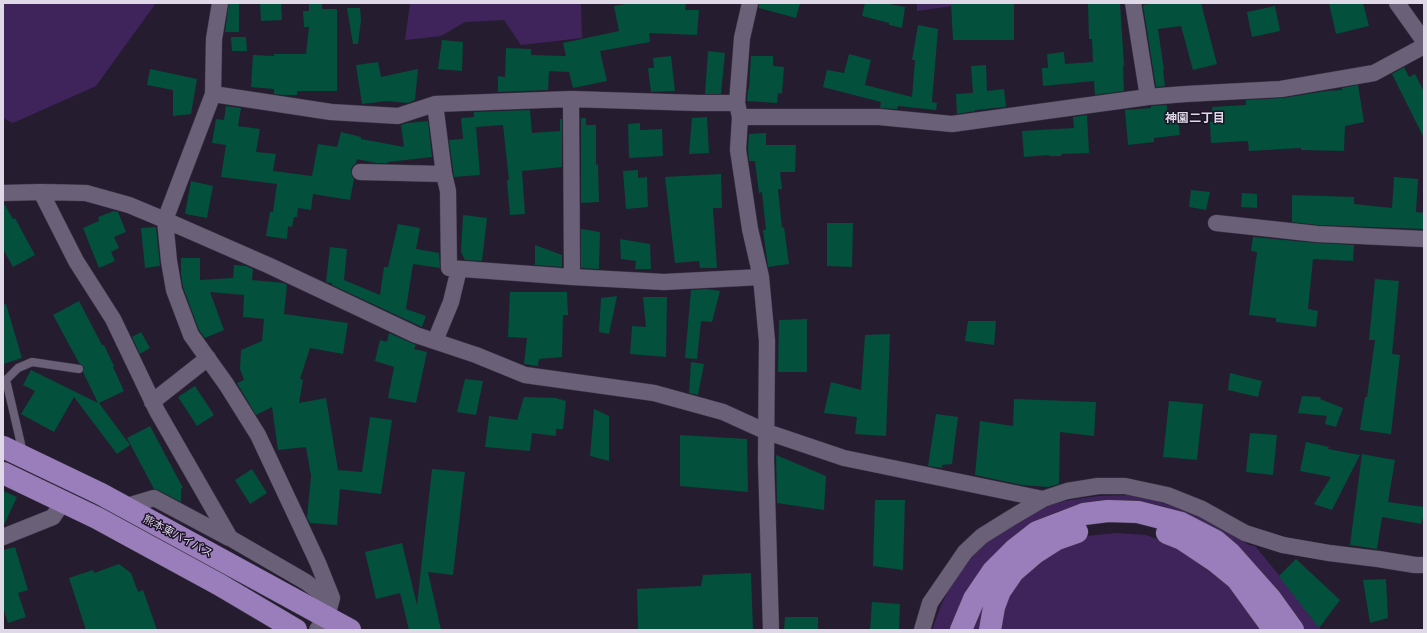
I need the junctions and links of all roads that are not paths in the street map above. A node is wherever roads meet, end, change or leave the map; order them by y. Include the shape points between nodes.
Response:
1 (220, 3) edge
2 (750, 3) edge
3 (1133, 3) edge
4 (1397, 3) edge
5 (1424, 41) edge
6 (1424, 46) edge
7 (213, 94) junction
8 (1148, 97) junction
9 (571, 99) junction
10 (435, 104) junction
11 (739, 110) junction
12 (360, 172) dead end
13 (444, 174) junction
14 (41, 192) junction
15 (3, 193) edge
16 (165, 220) junction
17 (1216, 223) dead end
18 (1424, 239) edge
19 (459, 269) junction
20 (572, 277) junction
21 (761, 277) junction
22 (435, 341) junction
23 (208, 358) junction
24 (79, 369) dead end
25 (152, 402) junction
26 (767, 432) junction
27 (3, 447) edge
28 (24, 457) junction
29 (3, 473) edge
30 (1043, 499) junction
31 (63, 502) junction
32 (124, 506) junction
33 (3, 537) edge
34 (230, 538) junction
35 (1424, 565) edge
36 (325, 616) edge
37 (296, 630) edge
38 (350, 630) edge
39 (771, 630) edge
40 (922, 630) edge
41 (962, 630) edge
42 (990, 630) edge
43 (1274, 630) edge
44 (1293, 630) edge

1 - 7 street via 214,40
2 - 11 street via 742,38
3 - 8 street
4 - 5 street
6 - 8 street via 1374,73 1281,89
7 - 10 street via 331,112 398,116
7 - 16 street
8 - 11 street via 952,124 880,117
9 - 10 street
9 - 11 street via 698,103
9 - 20 street
10 - 13 street
11 - 21 street via 738,150 750,229
12 - 13 street
13 - 19 street via 448,191 449,268
14 - 15 street
14 - 16 street via 86,193 129,205
14 - 25 street via 76,261 114,319
16 - 22 street via 416,335
16 - 23 street via 174,290 191,335
17 - 18 street via 1317,234
19 - 20 street
19 - 22 street via 451,302
20 - 21 street via 664,282
21 - 26 street via 767,341
22 - 26 street via 525,375 654,393 723,412
23 - 25 street
23 - 36 street via 258,435 318,563 332,598
24 - 28 lane via 32,362 18,368 6,380
25 - 34 street
26 - 30 street via 844,458
26 - 39 street
27 - 28 highway, 熊本東バイパス
28 - 32 highway, 熊本東バイパス
29 - 31 highway, 熊本東バイパス
30 - 35 street via 1067,491 1098,486 1125,486 1167,495 1202,509 1245,533 1284,546
30 - 40 street via 982,536 965,552 930,603
31 - 33 street via 53,517
31 - 37 highway, 熊本東バイパス via 220,585
32 - 34 street via 154,498
32 - 36 highway, 熊本東バイパス
34 - 36 street via 306,582
36 - 38 highway, 熊本東バイパス
41 - 44 highway via 974,599 993,571 1014,550 1037,532 1084,514 1108,511 1138,512 1181,523 1216,540 1270,598
42 - 43 highway via 1000,591 1013,572 1035,553 1057,539 1081,530 1099,526 1124,526 1163,531 1182,539 1215,561 1237,579

